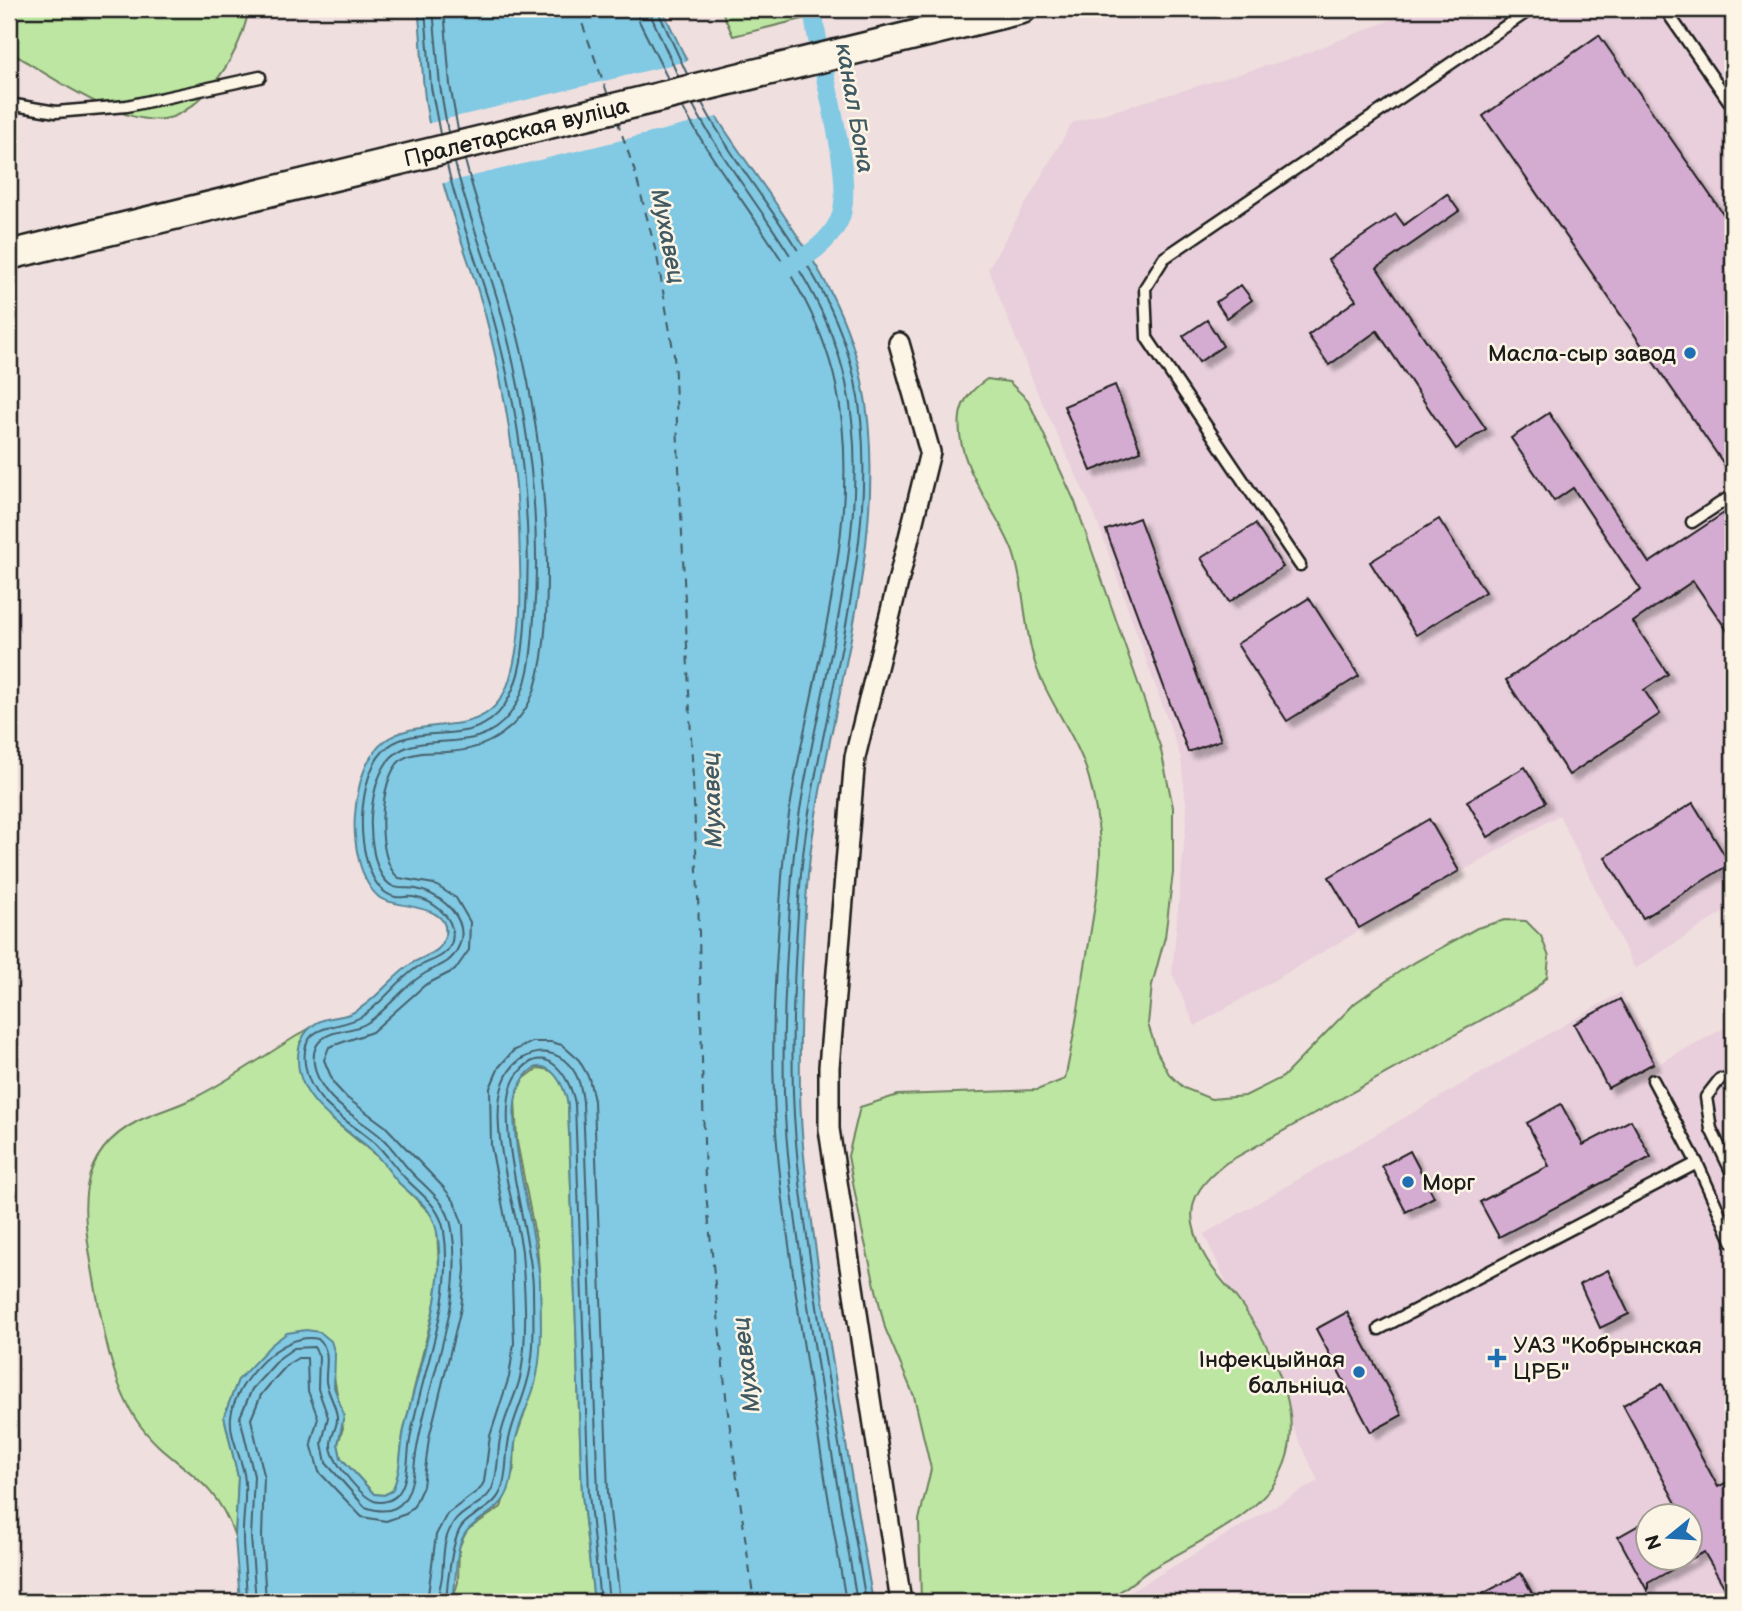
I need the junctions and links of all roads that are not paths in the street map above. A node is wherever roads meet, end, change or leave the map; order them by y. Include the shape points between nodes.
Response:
1 (1022, 9) edge
2 (1531, 9) edge
3 (1665, 9) edge
4 (260, 77) dead end
5 (9, 104) edge
6 (1733, 107) edge
7 (9, 255) edge
8 (899, 343) dead end
9 (1733, 495) edge
10 (1692, 522) dead end
11 (1300, 565) dead end
12 (1720, 1079) dead end
13 (1653, 1080) dead end
14 (1697, 1163) junction
15 (1733, 1175) edge
16 (1733, 1242) edge
17 (1379, 1328) dead end
18 (901, 1602) edge

1 - 7 main road, Пралетарская вуліца
2 - 11 lane via 1164,258 1145,288 1147,338
3 - 6 lane
4 - 5 lane via 127,106 56,112
8 - 18 street via 930,452 855,757 829,1068 829,1129
9 - 10 lane
12 - 15 lane via 1706,1097 1712,1129
13 - 14 lane
14 - 16 lane
14 - 17 lane

